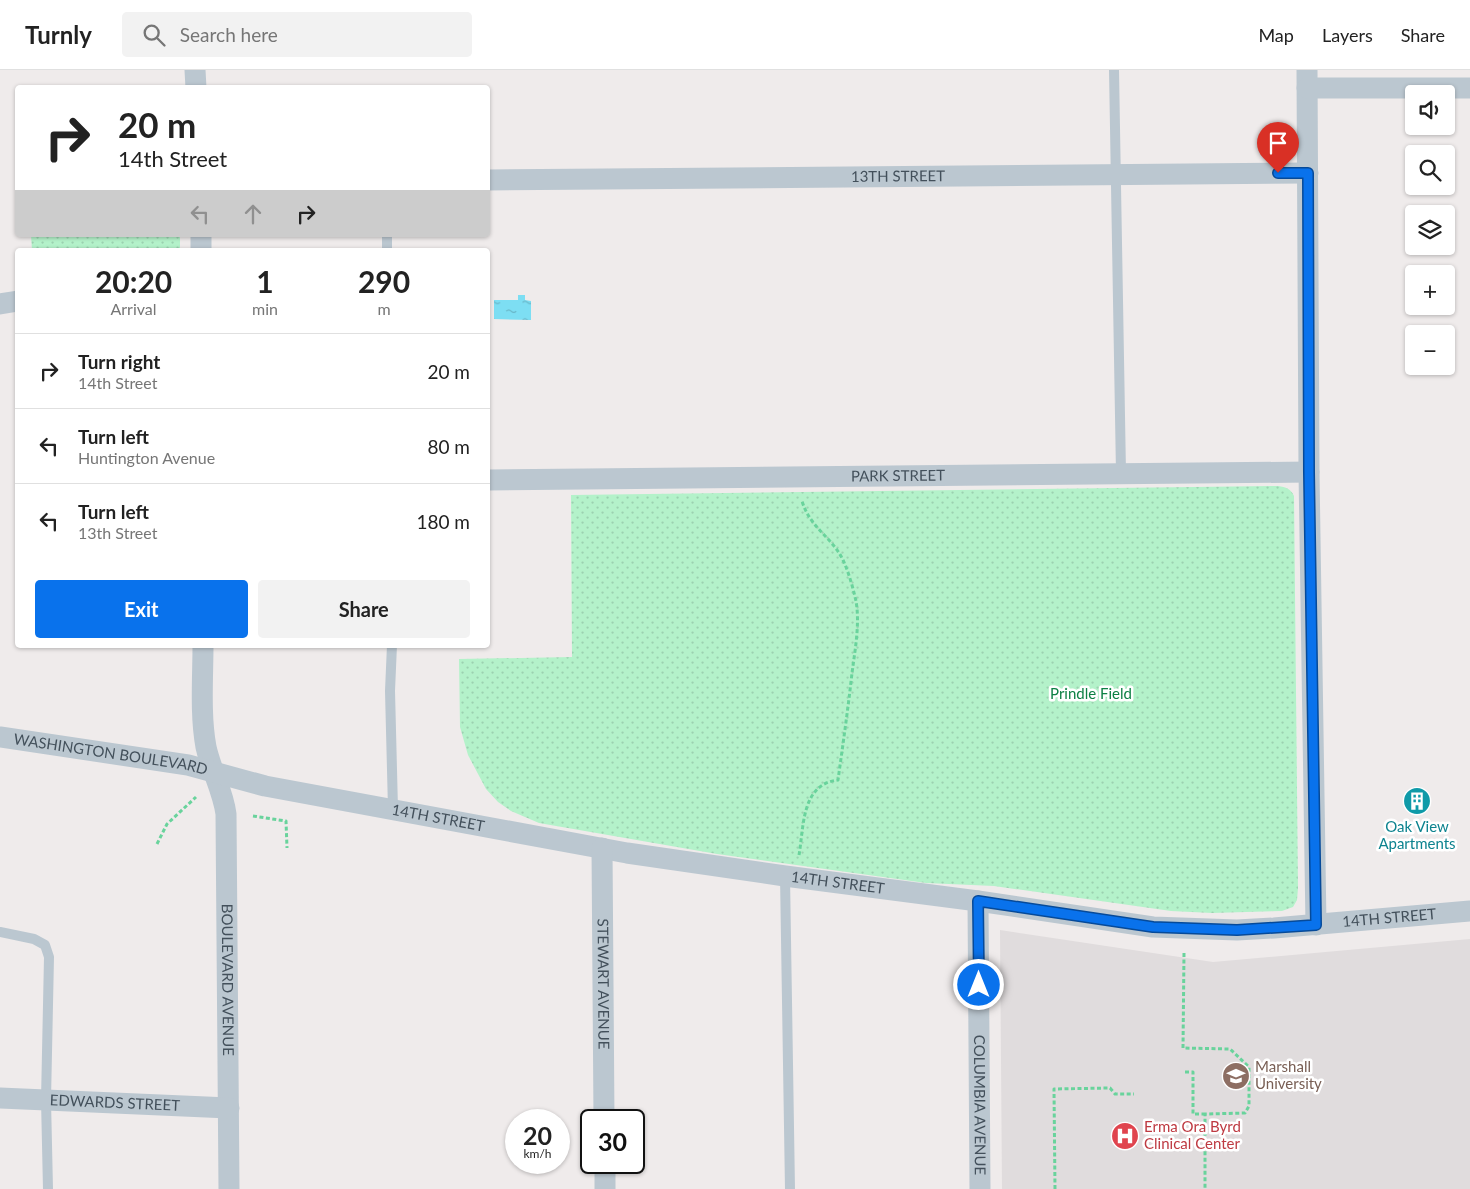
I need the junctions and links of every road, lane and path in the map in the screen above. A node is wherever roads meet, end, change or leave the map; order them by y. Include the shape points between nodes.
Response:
1 (195, 70) edge
2 (1114, 70) edge
3 (1307, 79) edge
4 (196, 85) edge
5 (1470, 88) edge
6 (1308, 173) junction
7 (1115, 174) junction
8 (490, 180) edge
9 (15, 302) edge
10 (0, 304) edge
11 (1309, 472) junction
12 (1121, 473) junction
13 (490, 480) edge
14 (800, 496) dead end
15 (203, 648) edge
16 (392, 648) edge
17 (0, 737) edge
18 (213, 772) junction
19 (197, 796) dead end
20 (393, 809) junction
21 (253, 816) dead end
22 (157, 844) dead end
23 (287, 848) dead end
24 (602, 848) junction
25 (800, 852) dead end
26 (785, 876) junction
27 (978, 901) junction
28 (1470, 911) edge
29 (1316, 925) junction
30 (0, 932) edge
31 (1184, 952) dead end
32 (1184, 1072) dead end
33 (1134, 1094) dead end
34 (0, 1098) edge
35 (46, 1100) junction
36 (229, 1108) junction
37 (604, 1109) edge
38 (1205, 1114) junction
39 (605, 1174) edge
40 (48, 1189) edge
41 (229, 1189) edge
42 (605, 1189) edge
43 (790, 1189) edge
44 (980, 1189) edge
45 (1055, 1189) edge
46 (1205, 1189) edge

1 - 4 street
2 - 7 lane
3 - 5 street
3 - 6 street
6 - 7 street, 13TH STREET
6 - 11 street
7 - 8 street, 13TH STREET
7 - 12 lane
9 - 10 street
11 - 12 street, PARK STREET
11 - 29 street
12 - 13 street, PARK STREET
14 - 25 path via 813,524 843,560 856,602 857,622 838,780 821,784 810,798 804,813
15 - 18 street, WASHINGTON BOULEVARD via 206,745
16 - 20 lane
17 - 18 street, WASHINGTON BOULEVARD via 169,762
18 - 20 street, 14TH STREET via 265,786
18 - 36 street, BOULEVARD AVENUE via 223,795 226,814
19 - 22 path via 167,824
20 - 24 street, 14TH STREET
21 - 23 path via 286,821
24 - 26 street, 14TH STREET
24 - 37 street, STEWART AVENUE
26 - 27 street, 14TH STREET
26 - 43 lane
27 - 29 street, 14TH STREET via 1153,927 1237,930
27 - 44 street, COLUMBIA AVENUE
28 - 29 street, 14TH STREET
30 - 35 lane via 34,939 45,945 49,957
31 - 38 path via 1183,1048 1230,1049 1248,1066 1249,1106 1245,1112
32 - 38 path via 1193,1072 1193,1114
33 - 45 path via 1115,1094 1110,1088 1054,1089
34 - 35 street, EDWARDS STREET
35 - 36 street, EDWARDS STREET
35 - 40 lane
36 - 41 street, BOULEVARD AVENUE
38 - 46 path
39 - 42 street

